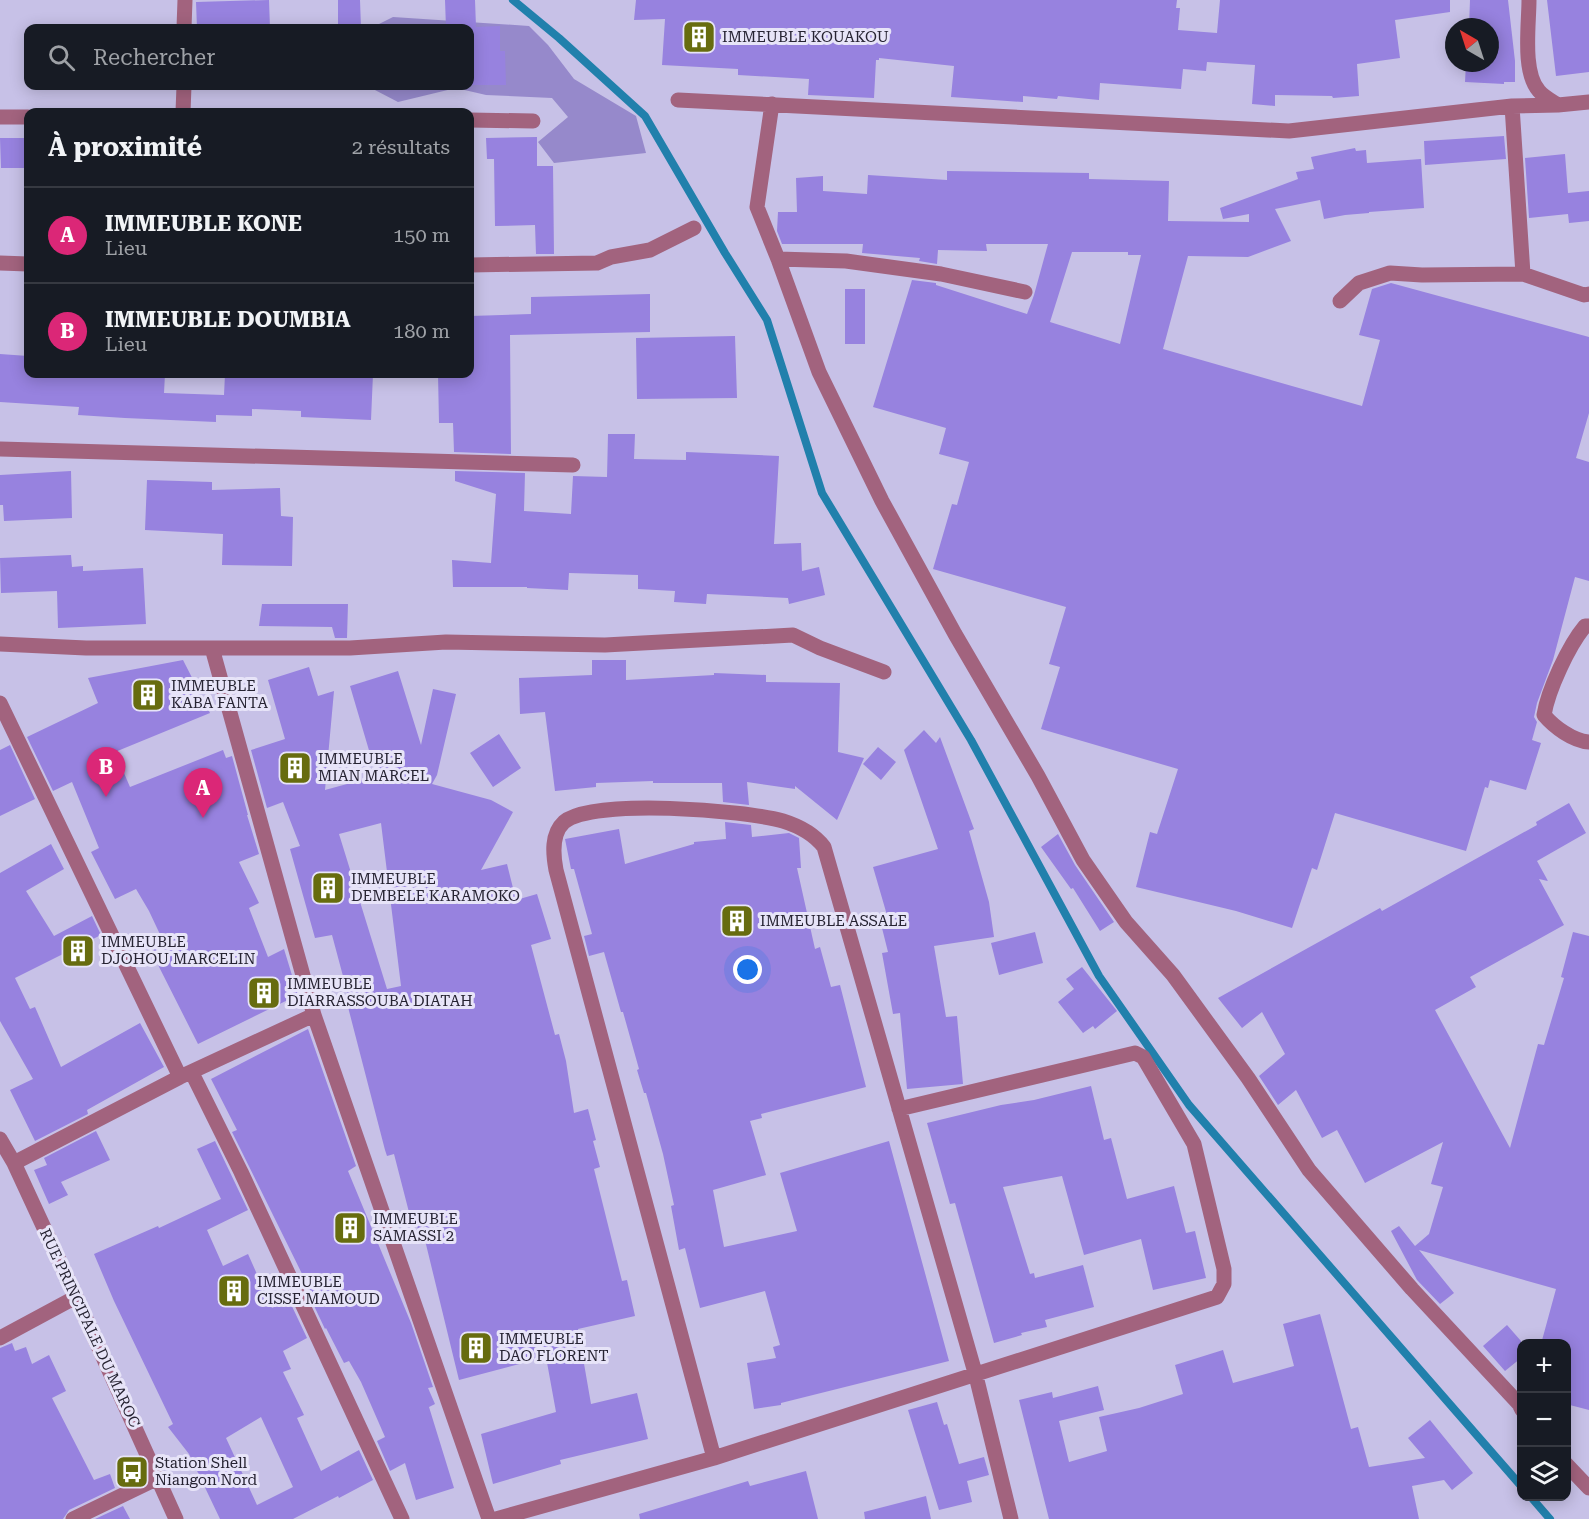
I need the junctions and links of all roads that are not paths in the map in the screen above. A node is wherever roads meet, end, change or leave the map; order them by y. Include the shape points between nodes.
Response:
1 (185, 0) edge
2 (1529, 0) edge
3 (184, 24) edge
4 (184, 90) edge
5 (678, 99) dead end
6 (1589, 102) edge
7 (772, 104) junction
8 (1558, 105) junction
9 (1512, 106) junction
10 (183, 108) edge
11 (0, 117) edge
12 (24, 117) edge
13 (474, 120) edge
14 (533, 121) dead end
15 (694, 228) dead end
16 (778, 259) junction
17 (0, 263) edge
18 (24, 264) edge
19 (474, 265) edge
20 (1523, 274) junction
21 (1025, 292) dead end
22 (1589, 294) edge
23 (1340, 301) dead end
24 (0, 449) edge
25 (573, 465) dead end
26 (1589, 626) edge
27 (0, 644) edge
28 (212, 648) junction
29 (884, 672) dead end
30 (0, 703) edge
31 (1589, 742) edge
32 (314, 1014) junction
33 (186, 1075) junction
34 (899, 1109) junction
35 (0, 1139) edge
36 (14, 1163) junction
37 (76, 1297) junction
38 (0, 1338) edge
39 (976, 1376) junction
40 (1517, 1402) edge
41 (714, 1458) junction
42 (1571, 1469) edge
43 (158, 1478) junction
44 (1589, 1488) edge
45 (73, 1519) edge
46 (176, 1519) edge
47 (402, 1519) edge
48 (489, 1519) edge
49 (496, 1519) edge
50 (1011, 1519) edge

1 - 3 street
2 - 8 street via 1528,64 1540,92
4 - 10 street
5 - 7 street
6 - 8 street
7 - 9 street via 1289,131
7 - 16 street via 757,207
8 - 9 street
9 - 20 street
11 - 12 street
13 - 14 street
15 - 19 street via 650,250 597,263
16 - 21 street via 846,261 941,274
16 - 40 street via 819,372 882,501 1083,860 1126,922 1180,985 1310,1170 1412,1289
17 - 18 street
20 - 22 street
20 - 23 street via 1390,273 1359,283
24 - 25 street
26 - 31 street via 1576,636 1546,701 1544,715 1551,723
27 - 28 street
28 - 29 street via 350,648 446,642 605,645 793,635
28 - 32 street
30 - 33 street
32 - 33 street
32 - 48 street
33 - 36 street
33 - 47 street via 246,1182
34 - 39 street
34 - 39 street via 1135,1053 1143,1057 1194,1144 1224,1269 1224,1284 1217,1297
34 - 41 street via 825,847 814,835 783,821 684,808 575,815 562,824 555,836 555,870
35 - 36 street, RUE PRINCIPALE DU MAROC
36 - 37 street, RUE PRINCIPALE DU MAROC
37 - 38 street
37 - 43 street, RUE PRINCIPALE DU MAROC
39 - 41 street
39 - 50 street
41 - 49 street
42 - 44 street
43 - 45 street
43 - 46 street, RUE PRINCIPALE DU MAROC

